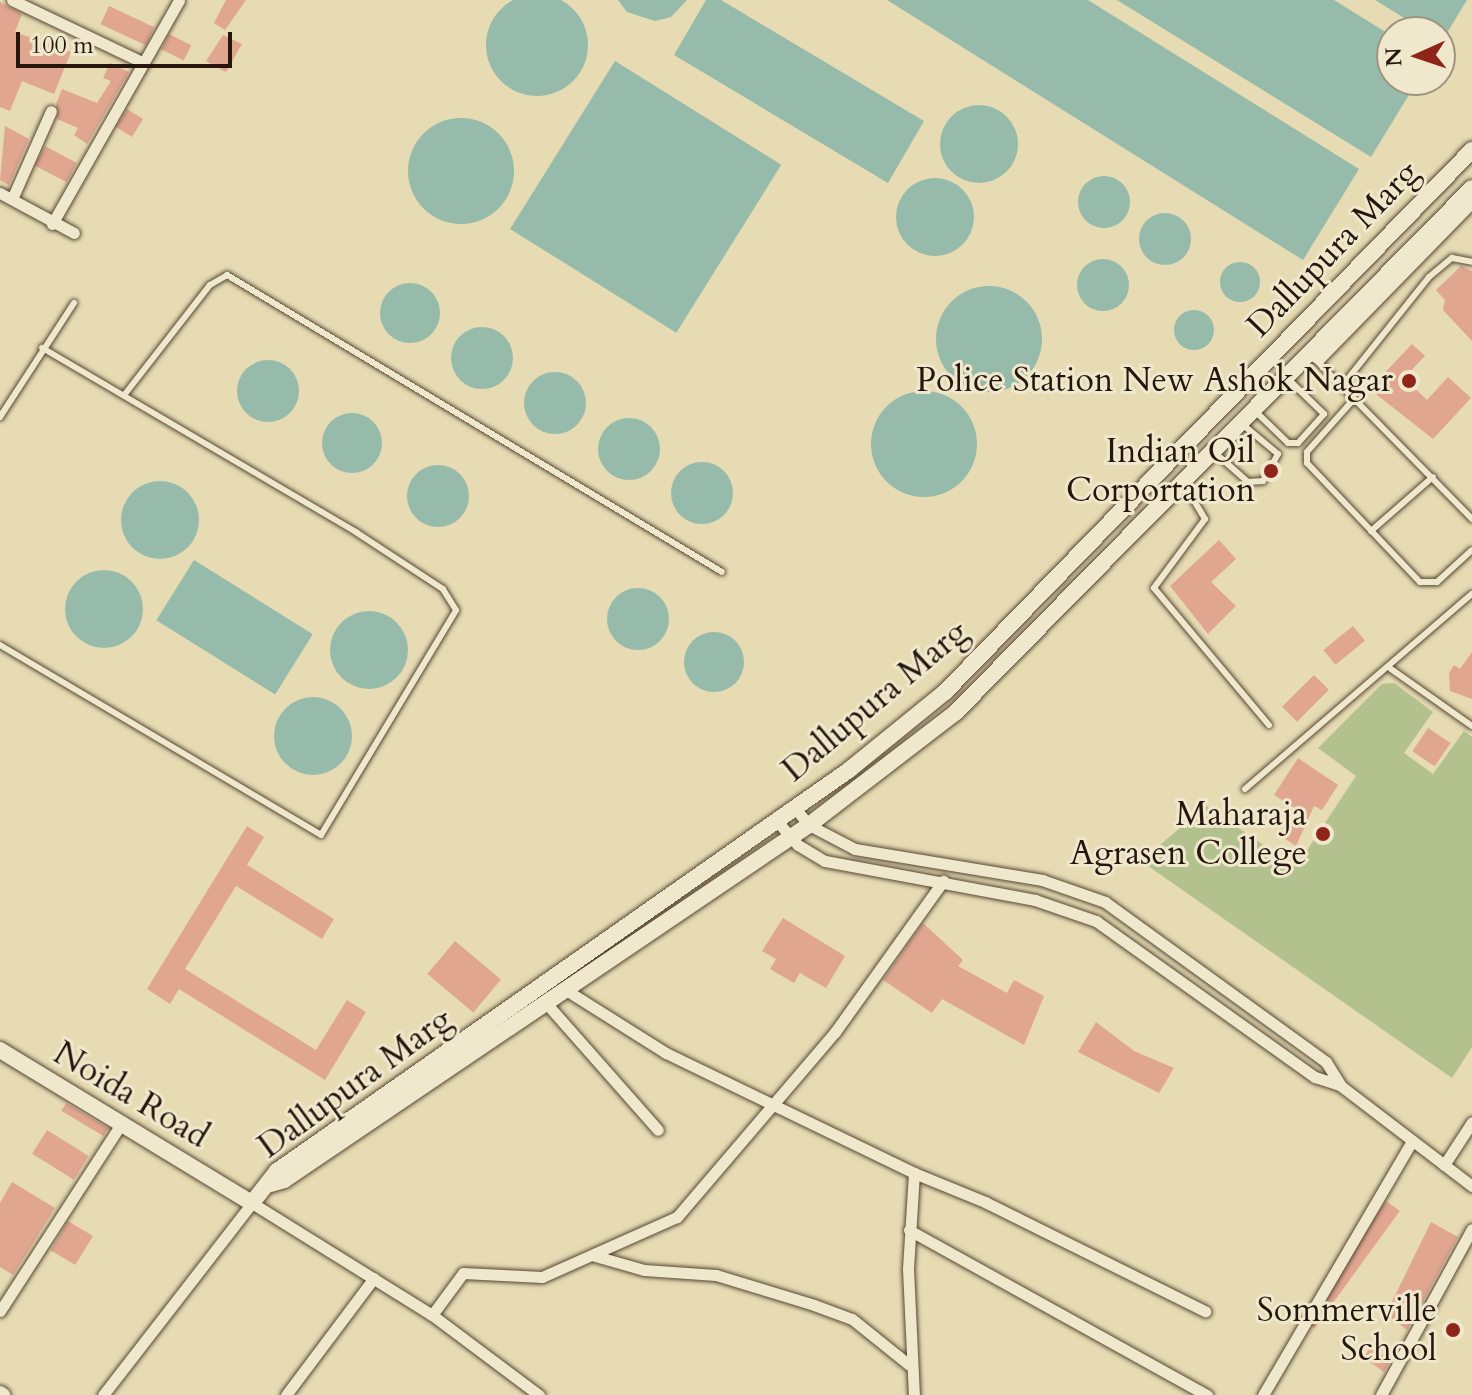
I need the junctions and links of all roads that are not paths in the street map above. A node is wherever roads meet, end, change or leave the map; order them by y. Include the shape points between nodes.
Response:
1 (12, 0) edge
2 (179, 0) edge
3 (144, 63) junction
4 (51, 111) dead end
5 (1472, 150) edge
6 (0, 193) edge
7 (12, 199) junction
8 (1469, 202) edge
9 (52, 224) junction
10 (74, 233) dead end
11 (1472, 262) edge
12 (74, 303) dead end
13 (42, 348) junction
14 (1312, 356) junction
15 (1285, 376) junction
16 (1342, 386) junction
17 (125, 394) junction
18 (1354, 399) junction
19 (1254, 410) junction
20 (0, 417) edge
21 (1241, 423) junction
22 (1214, 452) junction
23 (1433, 477) junction
24 (1184, 484) junction
25 (1472, 519) edge
26 (1371, 531) junction
27 (1472, 550) edge
28 (722, 572) dead end
29 (1472, 594) edge
30 (0, 645) edge
31 (1391, 669) junction
32 (1269, 725) dead end
33 (1472, 726) edge
34 (1245, 789) dead end
35 (795, 808) junction
36 (776, 820) junction
37 (809, 825) junction
38 (791, 836) junction
39 (943, 881) junction
40 (566, 990) junction
41 (546, 1003) junction
42 (0, 1050) edge
43 (1341, 1086) junction
44 (778, 1103) junction
45 (1472, 1122) edge
46 (121, 1124) junction
47 (658, 1130) dead end
48 (1410, 1144) junction
49 (1444, 1165) junction
50 (914, 1173) junction
51 (267, 1185) junction
52 (1472, 1186) edge
53 (252, 1203) junction
54 (1472, 1229) edge
55 (909, 1230) junction
56 (595, 1256) junction
57 (374, 1278) junction
58 (0, 1311) edge
59 (1205, 1311) dead end
60 (432, 1315) junction
61 (908, 1364) junction
62 (532, 1392) edge
63 (103, 1395) edge
64 (286, 1395) edge
65 (914, 1395) edge
66 (1207, 1395) edge
67 (1263, 1395) edge
68 (1381, 1395) edge

1 - 3 street
2 - 3 street
3 - 9 street
4 - 7 street
5 - 35 main road, Dallupura Marg via 945,692
6 - 7 street
7 - 9 street
8 - 14 main road, Dallupura Marg
9 - 10 street
11 - 16 lane via 1452,258 1429,277
12 - 13 lane
13 - 17 lane
13 - 20 lane
14 - 15 main road, Dallupura Marg
14 - 16 lane
15 - 19 main road, Dallupura Marg
15 - 19 lane via 1323,417 1294,445
16 - 18 lane
17 - 28 lane via 210,285 227,275
17 - 30 lane via 443,589 456,610 450,629 321,835
18 - 23 lane
18 - 26 lane via 1305,458
19 - 21 main road, Dallupura Marg
21 - 22 main road, Dallupura Marg
21 - 22 lane via 1278,454 1263,481 1248,482
22 - 24 main road, Dallupura Marg
23 - 25 lane
23 - 26 lane
24 - 32 lane via 1205,519 1154,588
24 - 37 main road, Dallupura Marg via 956,712
26 - 27 lane via 1426,584
29 - 31 lane
31 - 33 lane
31 - 34 lane
35 - 36 main road, Dallupura Marg
35 - 37 street
36 - 38 street
36 - 51 main road, Dallupura Marg via 277,1171
37 - 38 main road, Dallupura Marg
37 - 43 street via 855,849 1042,880 1105,902 1326,1062
38 - 39 street via 825,861
38 - 40 main road, Dallupura Marg
39 - 43 street via 1035,900 1096,921 1315,1077
39 - 44 street
40 - 41 main road, Dallupura Marg
40 - 44 street via 666,1053
41 - 47 street
41 - 51 main road, Dallupura Marg via 284,1180
42 - 46 main road, Noida Road
43 - 48 street
44 - 50 street
44 - 56 street via 677,1217
45 - 49 street
46 - 53 main road, Noida Road
46 - 58 street
48 - 49 street
48 - 67 street
49 - 52 street
50 - 55 street
50 - 59 street via 985,1202
51 - 53 main road
53 - 57 street
53 - 63 street
54 - 68 street
55 - 61 street
55 - 66 street
56 - 60 street via 542,1277 463,1273
56 - 61 street via 644,1270 716,1275 814,1305 852,1319
57 - 60 street
57 - 64 street
60 - 62 street
61 - 65 street

